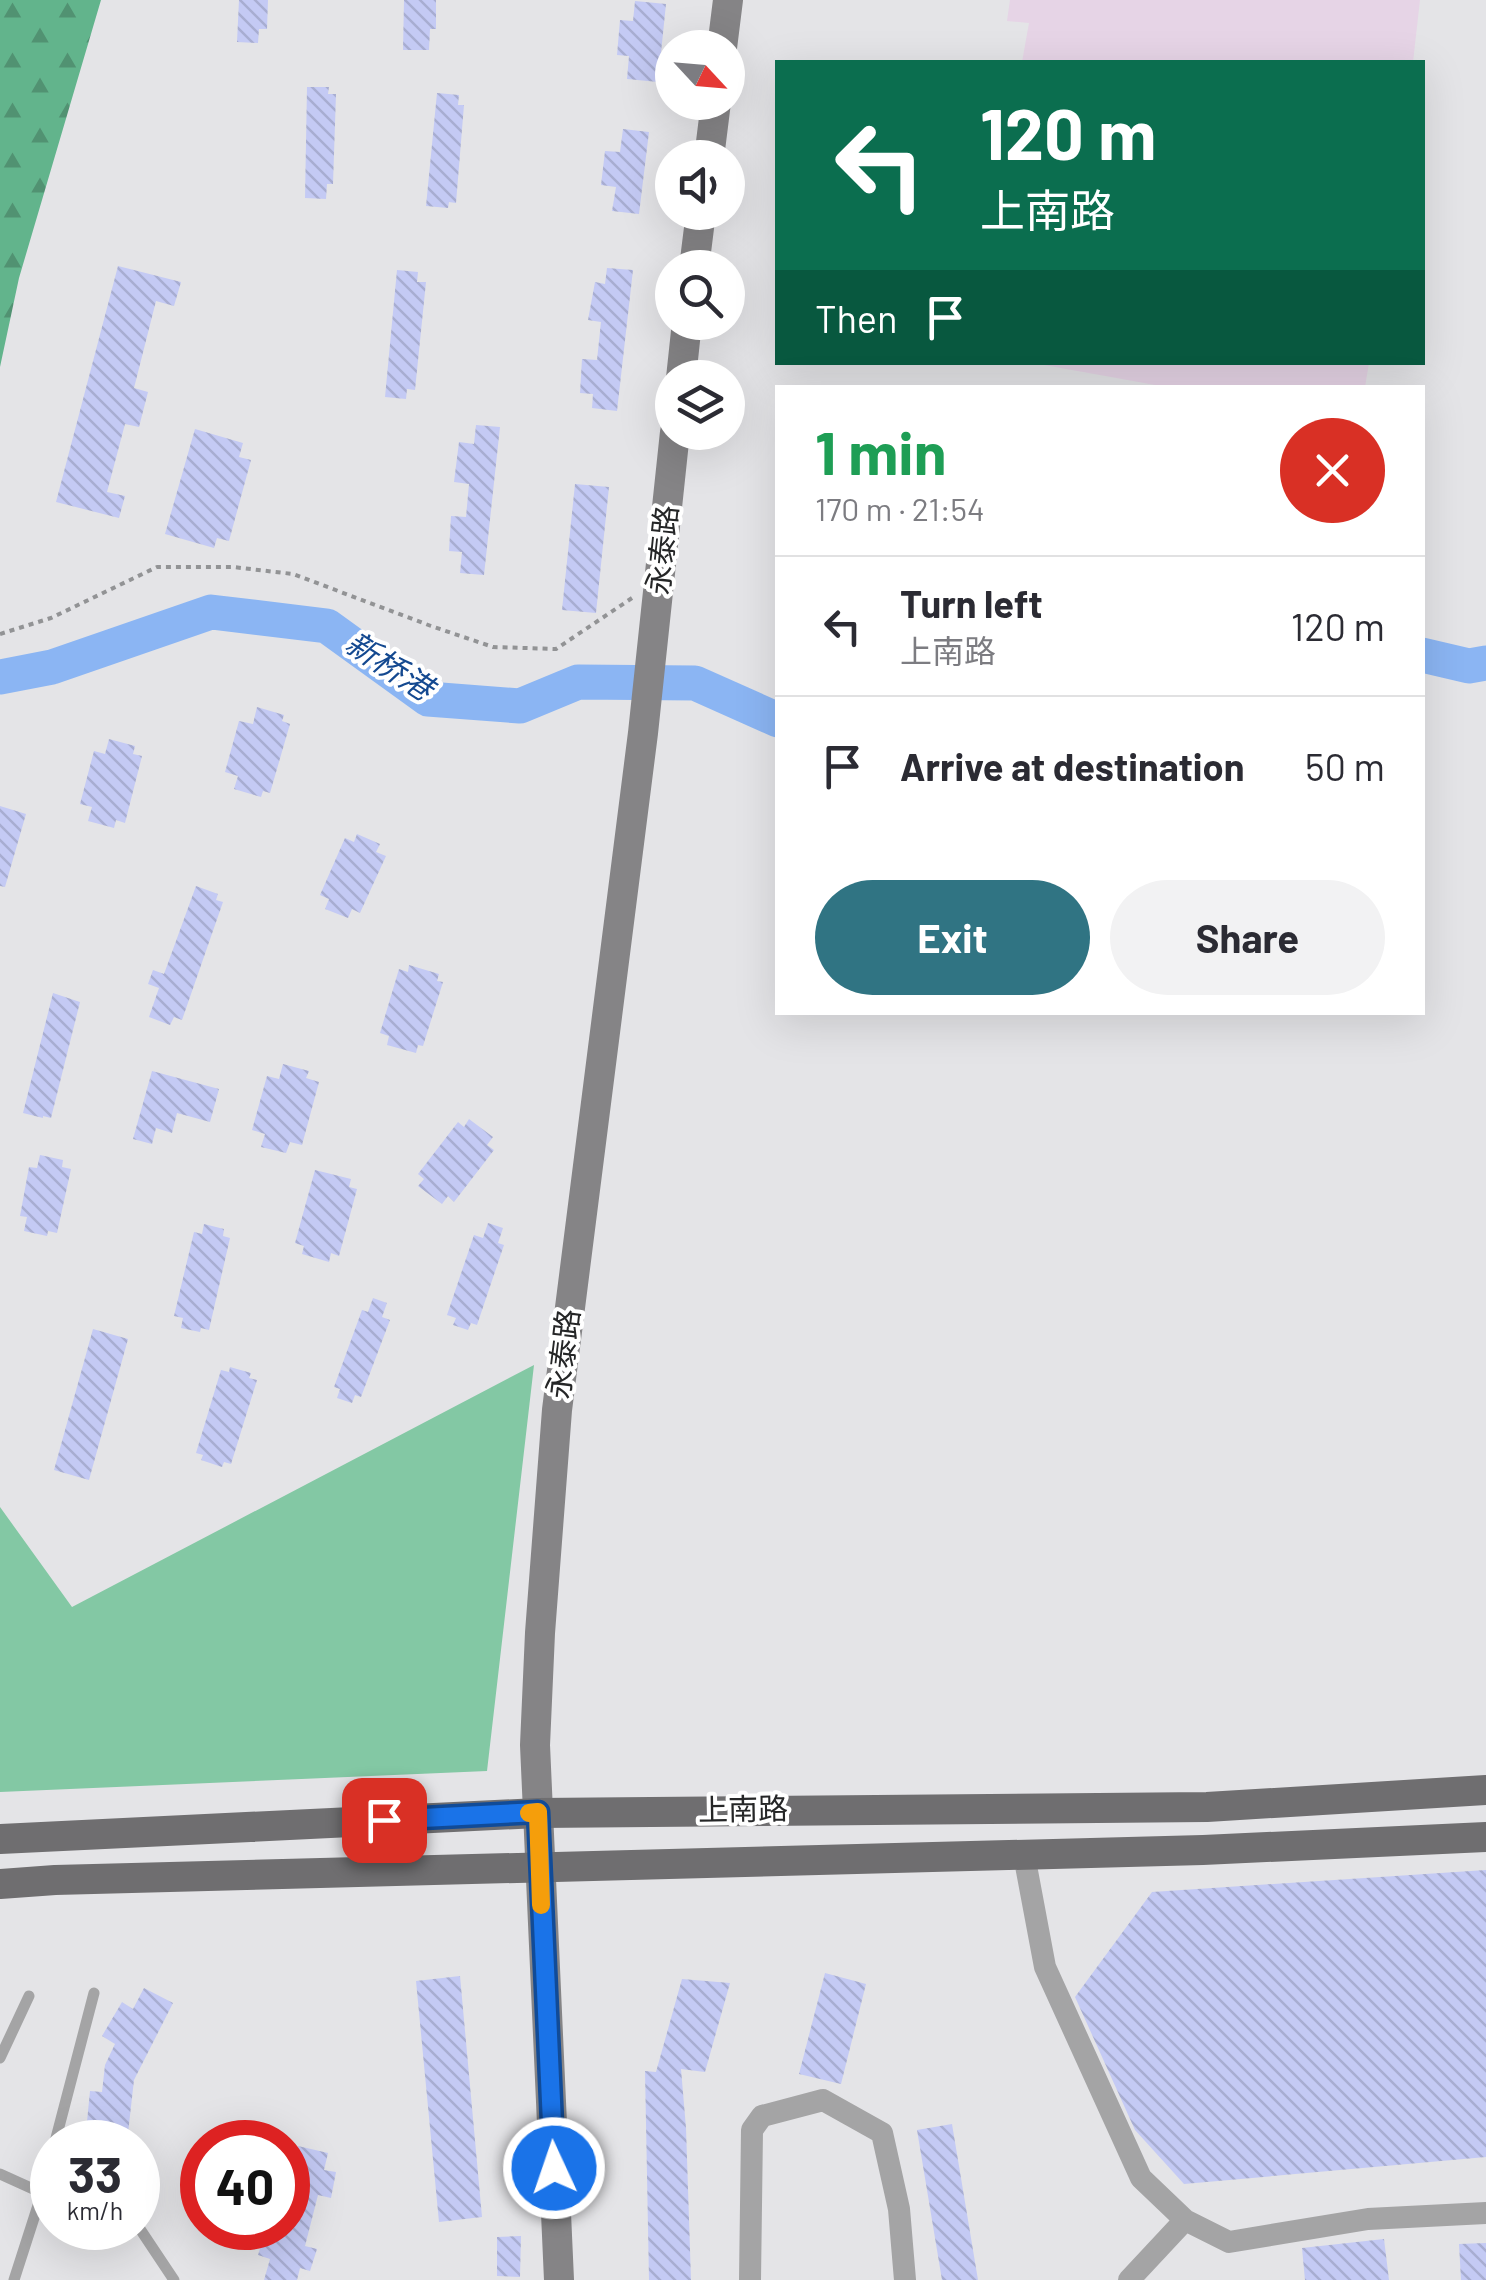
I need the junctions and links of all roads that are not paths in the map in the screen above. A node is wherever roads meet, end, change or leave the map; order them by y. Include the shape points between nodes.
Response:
1 (728, 0) edge
2 (724, 30) edge
3 (674, 450) edge
4 (1486, 1790) edge
5 (538, 1812) junction
6 (1486, 1837) edge
7 (0, 1838) edge
8 (1024, 1855) junction
9 (540, 1868) junction
10 (0, 1884) edge
11 (94, 1993) dead end
12 (28, 1996) dead end
13 (0, 2058) edge
14 (61, 2120) edge
15 (0, 2174) edge
16 (30, 2187) edge
17 (1486, 2213) edge
18 (1185, 2220) junction
19 (30, 2239) edge
20 (154, 2250) edge
21 (14, 2280) edge
22 (174, 2280) edge
23 (558, 2280) edge
24 (750, 2280) edge
25 (905, 2280) edge
26 (1128, 2280) edge

1 - 2 street
3 - 5 street, 永泰路 via 557,1410 540,1634
4 - 5 main road, 上南路 via 1206,1808
5 - 7 main road, 上南路
5 - 9 street, 永泰路
6 - 8 main road, 上南路
8 - 9 main road, 上南路
8 - 18 street via 1046,1967 1141,2178
9 - 10 main road, 上南路
9 - 23 street, 永泰路
11 - 14 lane
12 - 13 lane
15 - 16 lane
17 - 18 street via 1368,2219 1229,2242
18 - 26 street
19 - 21 lane
20 - 22 lane
24 - 25 street via 752,2130 762,2116 823,2100 882,2132

